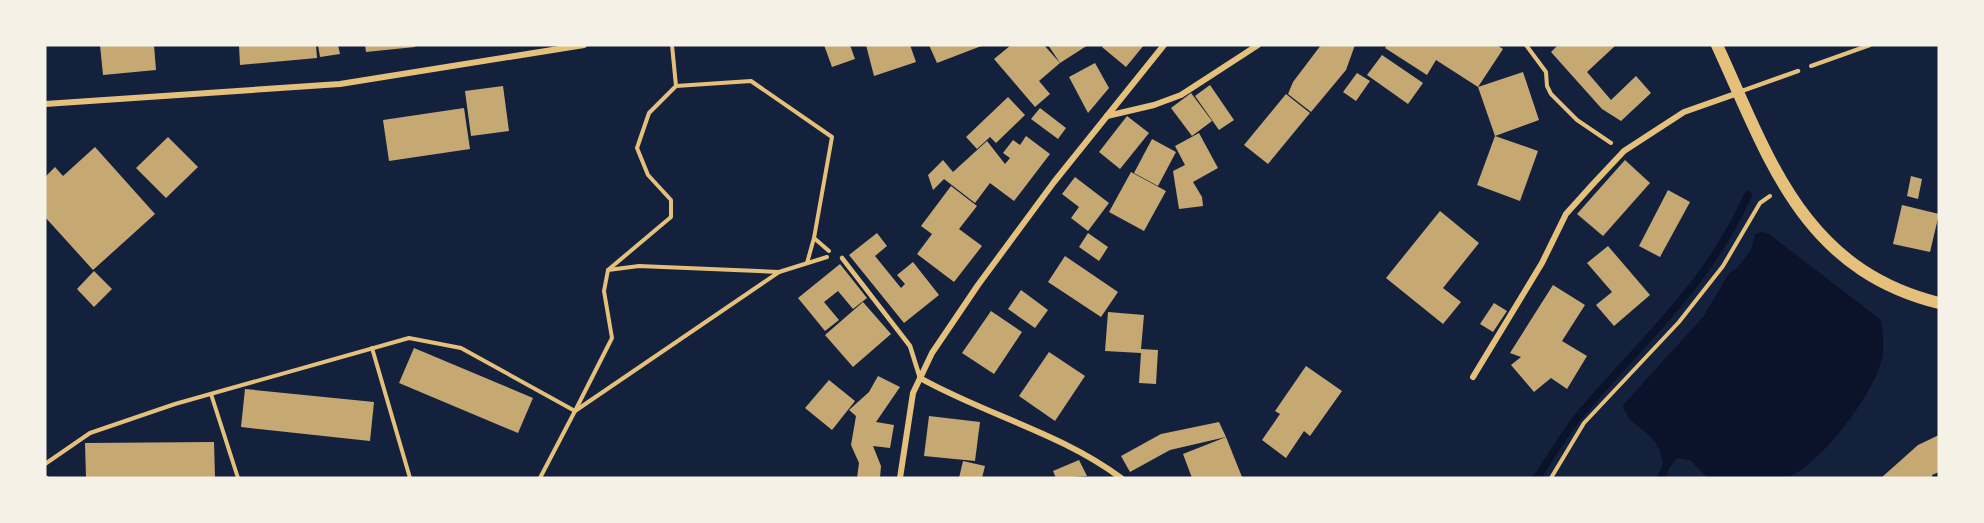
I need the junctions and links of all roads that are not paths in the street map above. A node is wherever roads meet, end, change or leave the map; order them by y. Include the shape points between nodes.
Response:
1 (584, 45) edge
2 (1164, 45) edge
3 (1258, 45) edge
4 (1717, 45) edge
5 (1798, 71) road end
6 (1738, 92) junction
7 (45, 104) edge
8 (1106, 116) junction
9 (842, 258) dead end
10 (1939, 303) edge
11 (1473, 377) dead end
12 (920, 378) junction
13 (900, 478) edge
14 (1121, 478) edge

1 - 7 street via 339,84
2 - 8 street
3 - 8 street via 1181,95
4 - 6 main road
5 - 6 lane
6 - 10 main road via 1768,160 1806,220 1864,270 1918,298
6 - 11 street via 1684,112 1624,151 1566,214 1542,263
8 - 12 street via 978,285
9 - 12 lane via 910,346
12 - 13 street via 913,393
12 - 14 street via 952,396 1052,437

